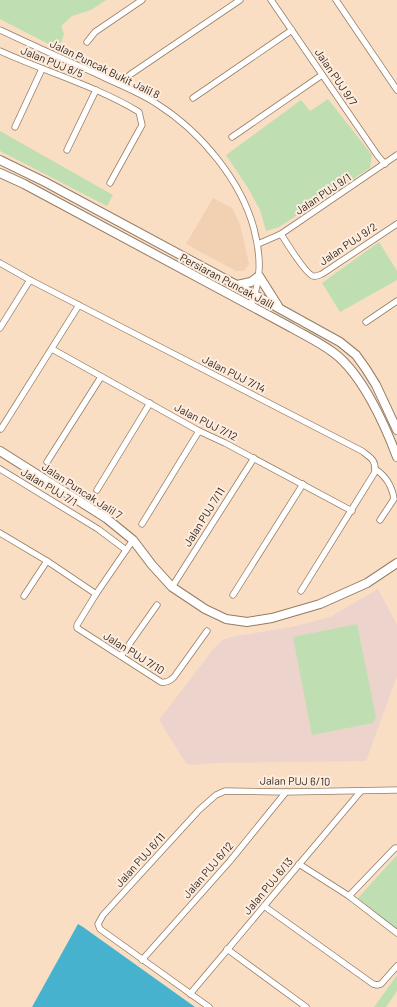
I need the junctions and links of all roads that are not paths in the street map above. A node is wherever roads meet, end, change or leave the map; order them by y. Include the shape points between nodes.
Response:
1 (142, 0) edge
2 (240, 0) edge
3 (271, 0) edge
4 (336, 0) edge
5 (0, 30) edge
6 (292, 30) junction
7 (87, 42) dead end
8 (0, 51) edge
9 (42, 69) junction
10 (322, 75) junction
11 (119, 84) junction
12 (96, 90) junction
13 (397, 90) edge
14 (193, 98) dead end
15 (15, 127) dead end
16 (232, 137) dead end
17 (67, 150) dead end
18 (397, 155) edge
19 (0, 160) edge
20 (385, 164) junction
21 (0, 173) edge
22 (110, 183) dead end
23 (397, 224) edge
24 (281, 234) junction
25 (258, 244) junction
26 (0, 263) edge
27 (259, 276) junction
28 (30, 280) junction
29 (237, 285) junction
30 (255, 295) junction
31 (397, 301) edge
32 (79, 305) junction
33 (250, 306) junction
34 (280, 309) junction
35 (366, 322) dead end
36 (0, 328) edge
37 (52, 349) junction
38 (101, 377) junction
39 (150, 404) junction
40 (1, 429) edge
41 (397, 430) edge
42 (199, 431) junction
43 (0, 451) edge
44 (397, 457) edge
45 (254, 458) junction
46 (47, 462) dead end
47 (375, 467) junction
48 (1, 471) edge
49 (303, 484) junction
50 (97, 490) dead end
51 (352, 510) junction
52 (380, 520) dead end
53 (142, 524) dead end
54 (0, 533) edge
55 (133, 540) junction
56 (126, 550) junction
57 (47, 561) junction
58 (397, 563) edge
59 (172, 587) junction
60 (301, 591) dead end
61 (96, 594) junction
62 (24, 596) dead end
63 (233, 596) dead end
64 (157, 605) dead end
65 (208, 632) dead end
66 (121, 656) junction
67 (397, 790) edge
68 (361, 791) junction
69 (286, 792) junction
70 (199, 810) joint
71 (397, 848) edge
72 (299, 864) junction
73 (349, 896) junction
74 (264, 906) junction
75 (397, 933) edge
76 (227, 949) junction
77 (142, 960) junction
78 (397, 966) edge
79 (190, 994) junction
80 (209, 1007) edge
81 (306, 1007) edge

1 - 7 street via 95,32
2 - 11 street
3 - 6 street, Jalan PUJ 9/7
4 - 13 street
5 - 11 street, Jalan Puncak Bukit Jalil 8
6 - 10 street, Jalan PUJ 9/7
6 - 14 street
8 - 9 street, Jalan PUJ 8/5
9 - 12 street, Jalan PUJ 8/5
9 - 15 street
10 - 16 street
10 - 20 street, Jalan PUJ 9/7
11 - 25 street, Jalan Puncak Bukit Jalil 8 via 157,104 210,150 239,191
12 - 17 street
12 - 22 street, Jalan PUJ 8/5 via 138,112 142,124
18 - 20 street, Jalan PUJ 9/1
19 - 29 main road, Persiaran Puncak Jalil
20 - 24 street, Jalan PUJ 9/1
21 - 33 main road, Persiaran Puncak Jalil
23 - 24 street, Jalan PUJ 9/2 via 317,276 306,270
24 - 25 street, Jalan PUJ 9/1
25 - 27 street, Jalan Puncak Bukit Jalil 8
26 - 28 street, Jalan PUJ 7/14
27 - 29 main road via 251,282
27 - 30 street, Jalan Puncak Bukit Jalil 8
27 - 34 main road
28 - 32 street, Jalan PUJ 7/14
28 - 36 street
29 - 30 main road, Persiaran Puncak Jalil
30 - 33 street, Jalan Puncak Bukit Jalil 8
30 - 34 main road, Persiaran Puncak Jalil
31 - 35 street
32 - 37 street
32 - 47 street, Jalan PUJ 7/14 via 362,451 372,459
33 - 44 main road, Persiaran Puncak Jalil via 334,352 344,361 373,405
34 - 41 main road, Persiaran Puncak Jalil via 340,342 356,355 376,385
37 - 38 street, Jalan PUJ 7/12
37 - 40 street
38 - 39 street, Jalan PUJ 7/12
38 - 46 street
39 - 42 street, Jalan PUJ 7/12
39 - 50 street
42 - 45 street, Jalan PUJ 7/12
42 - 53 street
43 - 55 main road, Jalan Puncak Jalil 7 via 106,518
45 - 49 street, Jalan PUJ 7/12
45 - 59 street, Jalan PUJ 7/11
47 - 51 street via 375,472
47 - 52 street, Jalan PUJ 7/14 via 388,482 394,499
48 - 56 street, Jalan PUJ 7/1 via 98,529
49 - 51 street, Jalan PUJ 7/12
49 - 63 street
51 - 60 street
54 - 57 street
55 - 56 street
55 - 59 main road, Jalan Puncak Jalil 7
56 - 61 street
57 - 61 street
57 - 62 street
58 - 59 main road, Jalan Puncak Jalil 7 via 367,582 320,604 272,618 247,622 226,618 205,609
61 - 66 street, Jalan PUJ 7/10 via 77,628
64 - 66 street
65 - 66 street, Jalan PUJ 7/10 via 174,677 167,682 161,682
67 - 68 street, Jalan PUJ 6/10
68 - 69 street, Jalan PUJ 6/10
68 - 72 street, Jalan PUJ 6/13
69 - 70 street, Jalan PUJ 6/10 via 225,791 216,794
69 - 77 street, Jalan PUJ 6/12 via 230,861
70 - 77 street, Jalan PUJ 6/11 via 103,914 98,924 107,935
71 - 73 street
72 - 73 street
72 - 74 street, Jalan PUJ 6/13
73 - 75 street
74 - 76 street, Jalan PUJ 6/13
74 - 78 street via 377,986 390,976
76 - 79 street, Jalan PUJ 6/13
76 - 81 street
77 - 79 street
79 - 80 street

